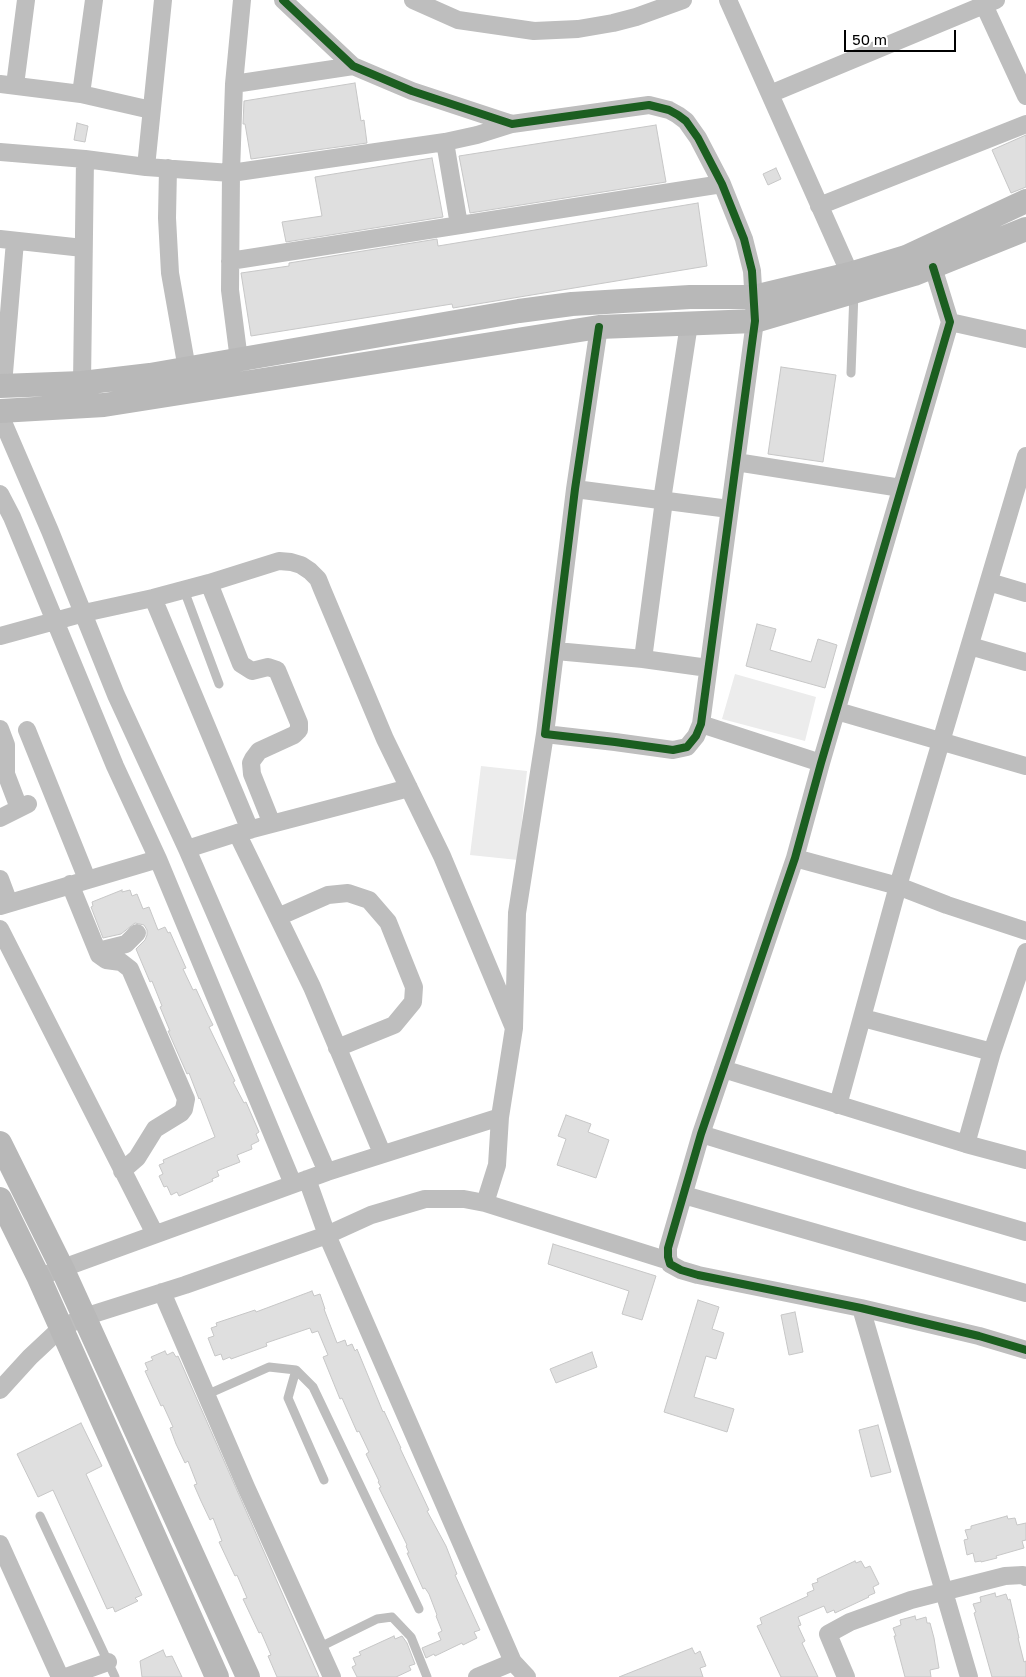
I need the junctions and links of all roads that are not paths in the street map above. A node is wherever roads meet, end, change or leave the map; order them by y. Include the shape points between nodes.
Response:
1 (26, 0) edge
2 (94, 0) edge
3 (163, 0) edge
4 (242, 0) edge
5 (283, 0) edge
6 (413, 0) edge
7 (682, 0) edge
8 (728, 0) edge
9 (990, 3) edge
10 (353, 66) junction
11 (234, 84) junction
12 (8, 85) edge
13 (81, 94) junction
14 (770, 94) junction
15 (1026, 96) edge
16 (151, 110) junction
17 (512, 124) junction
18 (1026, 124) edge
19 (445, 142) junction
20 (0, 152) edge
21 (85, 159) junction
22 (146, 167) junction
23 (168, 168) junction
24 (230, 173) junction
25 (722, 184) junction
26 (1026, 201) edge
27 (819, 206) junction
28 (459, 225) junction
29 (1026, 229) edge
30 (7, 240) edge
31 (83, 248) junction
32 (230, 262) junction
33 (933, 267) junction
34 (852, 283) junction
35 (754, 297) junction
36 (4, 321) edge
37 (755, 321) junction
38 (950, 322) junction
39 (689, 324) junction
40 (599, 327) junction
41 (1026, 339) edge
42 (239, 360) junction
43 (187, 369) junction
44 (851, 373) dead end
45 (82, 383) junction
46 (2, 386) edge
47 (0, 411) edge
48 (0, 415) edge
49 (1026, 456) edge
50 (736, 462) junction
51 (901, 488) junction
52 (575, 489) junction
53 (0, 494) edge
54 (662, 500) junction
55 (729, 509) junction
56 (989, 582) junction
57 (209, 583) junction
58 (184, 590) junction
59 (1026, 593) edge
60 (153, 598) junction
61 (84, 613) junction
62 (55, 621) junction
63 (0, 636) edge
64 (970, 646) junction
65 (556, 651) junction
66 (642, 659) junction
67 (1026, 662) edge
68 (708, 668) junction
69 (219, 684) dead end
70 (837, 711) junction
71 (701, 724) junction
72 (0, 729) edge
73 (27, 730) dead end
74 (545, 734) junction
75 (942, 742) junction
76 (821, 763) junction
77 (1026, 766) edge
78 (408, 788) junction
79 (0, 818) edge
80 (272, 824) junction
81 (244, 831) junction
82 (187, 849) junction
83 (795, 858) junction
84 (158, 859) junction
85 (0, 879) edge
86 (87, 879) junction
87 (70, 884) junction
88 (898, 886) junction
89 (4, 904) edge
90 (278, 917) junction
91 (0, 928) edge
92 (1026, 931) edge
93 (137, 933) dead end
94 (98, 951) junction
95 (1026, 952) edge
96 (863, 1018) junction
97 (514, 1028) junction
98 (337, 1048) junction
99 (992, 1052) junction
100 (722, 1069) junction
101 (838, 1105) junction
102 (500, 1117) junction
103 (701, 1134) junction
104 (0, 1143) edge
105 (966, 1144) junction
106 (382, 1154) junction
107 (1026, 1160) edge
108 (122, 1171) junction
109 (327, 1172) junction
110 (300, 1182) junction
111 (684, 1195) junction
112 (0, 1199) edge
113 (485, 1202) junction
114 (1026, 1232) edge
115 (154, 1234) junction
116 (327, 1235) junction
117 (669, 1261) junction
118 (62, 1268) junction
119 (39, 1278) junction
120 (162, 1292) junction
121 (1026, 1293) edge
122 (861, 1308) junction
123 (84, 1318) junction
124 (61, 1328) junction
125 (1026, 1350) edge
126 (296, 1370) junction
127 (0, 1390) edge
128 (206, 1395) junction
129 (324, 1480) dead end
130 (40, 1516) dead end
131 (0, 1544) edge
132 (1026, 1576) edge
133 (944, 1591) junction
134 (419, 1609) dead end
135 (318, 1648) junction
136 (111, 1669) edge
137 (517, 1670) edge
138 (60, 1677) edge
139 (66, 1677) edge
140 (217, 1677) edge
141 (248, 1677) edge
142 (332, 1677) edge
143 (427, 1677) edge
144 (477, 1677) edge
145 (527, 1677) edge
146 (846, 1677) edge
147 (968, 1677) edge

1 - 12 street
2 - 13 street
3 - 16 street
4 - 11 street
5 - 10 street
6 - 7 street via 458,20 534,31 613,23
8 - 14 street
9 - 14 street
9 - 15 street
10 - 11 street
10 - 17 street via 404,88
11 - 24 street
12 - 13 street
13 - 16 street
14 - 27 street
16 - 22 street
17 - 19 street
17 - 25 street via 639,106 659,107 678,115 693,129
18 - 27 street
19 - 24 street
19 - 28 street
20 - 21 street
21 - 22 street
21 - 31 street
22 - 23 street
23 - 24 street
23 - 43 street via 170,272
24 - 32 street
25 - 28 street
25 - 35 street via 744,239
26 - 34 main road
27 - 34 street
28 - 32 street
29 - 33 main road
30 - 31 street
30 - 36 street
31 - 45 street
32 - 42 street via 231,308
33 - 34 main road via 914,274
33 - 38 street
34 - 35 main road
34 - 37 main road
34 - 44 lane
35 - 37 street
35 - 42 main road via 572,304
36 - 46 street
37 - 39 main road
37 - 50 street
38 - 41 street
38 - 51 street
39 - 40 main road
39 - 54 street
40 - 47 main road via 104,406
40 - 52 street
42 - 43 main road
43 - 45 main road
45 - 46 main road
48 - 61 street
49 - 56 street
50 - 51 street
50 - 55 street
51 - 70 street
52 - 54 street
52 - 65 street
53 - 62 street
54 - 55 street
54 - 66 street
55 - 68 street
56 - 59 street
56 - 64 street
57 - 58 street
57 - 78 street via 280,561 301,565 318,579
57 - 80 street via 241,664 252,671 268,667 277,670 299,723 294,735 259,751 251,764
58 - 60 street
58 - 69 lane
60 - 61 street
60 - 81 street
61 - 62 street
61 - 82 street via 116,695
62 - 63 street
62 - 84 street
64 - 67 street
64 - 75 street
65 - 66 street
65 - 74 street
66 - 68 street
68 - 71 street
70 - 75 street
70 - 76 street
71 - 74 street via 687,747 673,750
71 - 76 street
72 - 79 street via 6,745 6,774 24,806
73 - 86 street
74 - 97 street via 517,913
75 - 77 street
75 - 88 street
76 - 83 street
78 - 80 street
78 - 97 street via 442,856
80 - 81 street
81 - 82 street
81 - 90 street
82 - 109 street
83 - 88 street
83 - 100 street
84 - 86 street
84 - 110 street
85 - 89 street
86 - 87 street
87 - 89 street
87 - 94 street
88 - 92 street via 947,906
88 - 96 street
90 - 98 street
90 - 98 street via 328,895 348,892 370,900 388,922 414,987 413,1002 394,1025
91 - 108 street
93 - 94 street via 126,944
94 - 108 street via 106,960 121,962 130,969 186,1100 181,1113 155,1129 143,1150
95 - 99 street
96 - 99 street
96 - 101 street
97 - 102 street
98 - 106 street
99 - 105 street
100 - 101 street
100 - 103 street
101 - 105 street
102 - 106 street
102 - 113 street via 497,1165
103 - 111 street
103 - 114 street
104 - 118 main road
105 - 107 street
106 - 109 street
108 - 115 street
109 - 110 street
110 - 115 street
110 - 116 street
111 - 117 street via 668,1248
111 - 121 street
112 - 119 main road
113 - 116 street via 425,1199 371,1215
113 - 117 street
115 - 118 street
116 - 120 street
116 - 137 street
117 - 122 street via 681,1270 698,1275
118 - 119 street
118 - 123 main road
119 - 124 main road
120 - 123 street
120 - 128 street
122 - 125 street
122 - 133 street
123 - 124 street
123 - 141 main road
124 - 127 street
124 - 140 main road
126 - 128 lane via 269,1367
126 - 129 lane via 288,1398
126 - 134 lane via 314,1387
128 - 135 street
130 - 136 lane
131 - 138 street
132 - 133 street via 1005,1576
133 - 146 street via 850,1622 828,1634
133 - 147 street
135 - 142 street
135 - 143 lane via 377,1619 392,1617 411,1637
136 - 139 street
137 - 144 street
137 - 145 street

